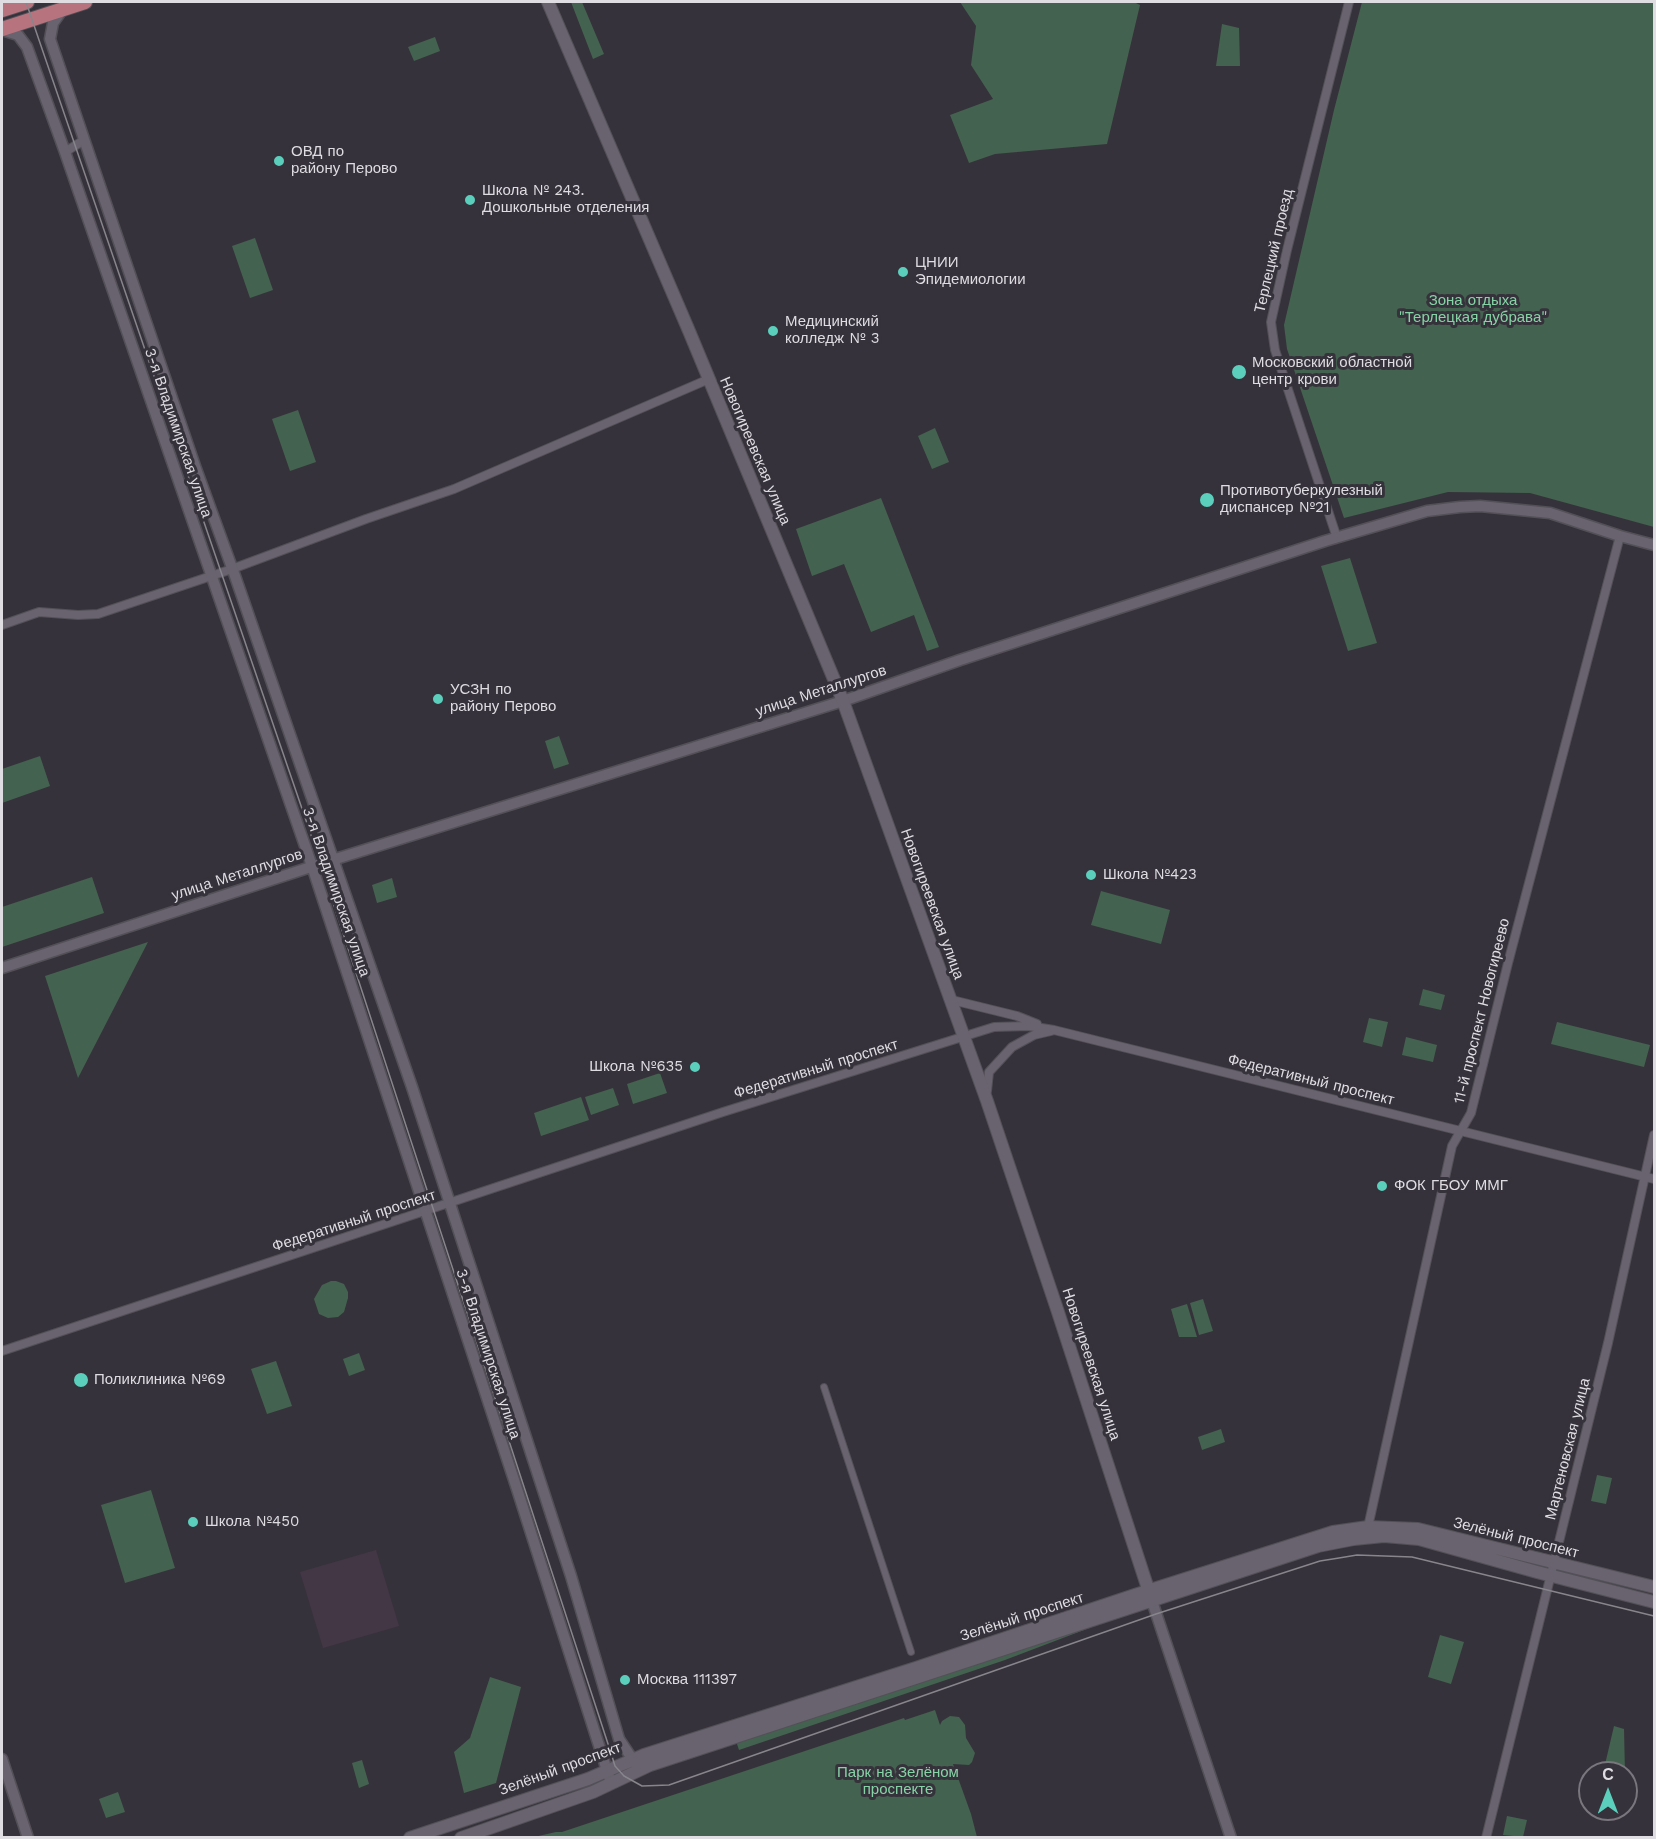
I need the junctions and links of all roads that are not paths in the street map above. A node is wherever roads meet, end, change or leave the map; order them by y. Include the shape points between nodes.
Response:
1 (27, 2) edge
2 (85, 2) edge
3 (548, 2) edge
4 (1349, 2) edge
5 (63, 9) junction
6 (2, 10) edge
7 (2, 30) edge
8 (84, 140) junction
9 (65, 153) junction
10 (709, 379) junction
11 (1620, 536) junction
12 (1337, 538) junction
13 (1654, 544) edge
14 (232, 569) junction
15 (211, 576) junction
16 (2, 625) edge
17 (843, 701) junction
18 (333, 859) junction
19 (312, 866) junction
20 (2, 968) edge
21 (952, 1000) junction
22 (1054, 1030) junction
23 (965, 1036) junction
24 (987, 1101) junction
25 (1461, 1131) junction
26 (1654, 1135) edge
27 (1645, 1177) junction
28 (1654, 1179) edge
29 (450, 1203) junction
30 (425, 1212) junction
31 (2, 1351) edge
32 (824, 1387) dead end
33 (1368, 1527) junction
34 (1554, 1562) junction
35 (1552, 1576) junction
36 (1654, 1587) edge
37 (1150, 1596) junction
38 (1654, 1602) edge
39 (911, 1652) dead end
40 (2, 1759) edge
41 (635, 1764) junction
42 (606, 1770) junction
43 (611, 1783) junction
44 (28, 1838) edge
45 (410, 1838) edge
46 (461, 1838) edge
47 (1231, 1838) edge
48 (1486, 1838) edge

1 - 6 main road
2 - 5 main road
3 - 10 main road, Новогиреевская улица
4 - 12 street, Терлецкий проезд via 1271,322 1275,350
5 - 7 main road
5 - 8 street, 3-я Владимирская улица via 52,23 50,39
7 - 9 street, 3-я Владимирская улица via 18,35 27,47
8 - 9 street
8 - 14 street, 3-я Владимирская улица
9 - 15 street, 3-я Владимирская улица
10 - 14 street via 454,489
10 - 17 main road, Новогиреевская улица
11 - 12 street, улица Металлургов via 1550,513 1480,506 1427,511
11 - 13 street, улица Металлургов
11 - 25 street, 11-й проспект Новогиреево via 1471,1113
12 - 17 street, улица Металлургов
14 - 15 street
14 - 18 street, 3-я Владимирская улица
15 - 16 street via 98,614 39,612
15 - 19 street, 3-я Владимирская улица
17 - 18 street, улица Металлургов
17 - 21 main road, Новогиреевская улица
18 - 19 street, улица Металлургов
18 - 29 street, 3-я Владимирская улица
19 - 20 street, улица Металлургов
19 - 30 street, 3-я Владимирская улица
21 - 22 street
21 - 23 main road, Новогиреевская улица
22 - 23 street, Федеративный проспект via 994,1027
22 - 24 street via 1034,1035 1000,1059 989,1072
22 - 25 street, Федеративный проспект
23 - 24 main road, Новогиреевская улица
23 - 29 street, Федеративный проспект
24 - 37 main road, Новогиреевская улица
25 - 27 street, Федеративный проспект
25 - 33 street, 11-й проспект Новогиреево via 1452,1146
26 - 27 street, Мартеновская улица
27 - 28 street, Федеративный проспект
27 - 34 street, Мартеновская улица
29 - 30 street, Федеративный проспект
29 - 41 street, 3-я Владимирская улица via 571,1576 619,1739
30 - 31 street, Федеративный проспект
30 - 42 street, 3-я Владимирская улица
32 - 39 street
33 - 34 main road, Зелёный проспект via 1418,1529
33 - 37 main road, Зелёный проспект via 1307,1539
34 - 35 street, Мартеновская улица
34 - 36 main road, Зелёный проспект
35 - 37 main road, Зелёный проспект via 1419,1539 1384,1536 1318,1546
35 - 38 main road, Зелёный проспект
35 - 48 street, Мартеновская улица
37 - 41 main road, Зелёный проспект
37 - 47 street, Новогиреевская улица
40 - 44 street
41 - 42 main road, Зелёный проспект
41 - 43 main road, Зелёный проспект
42 - 43 street, 3-я Владимирская улица
42 - 45 main road, Зелёный проспект
43 - 46 main road, Зелёный проспект

